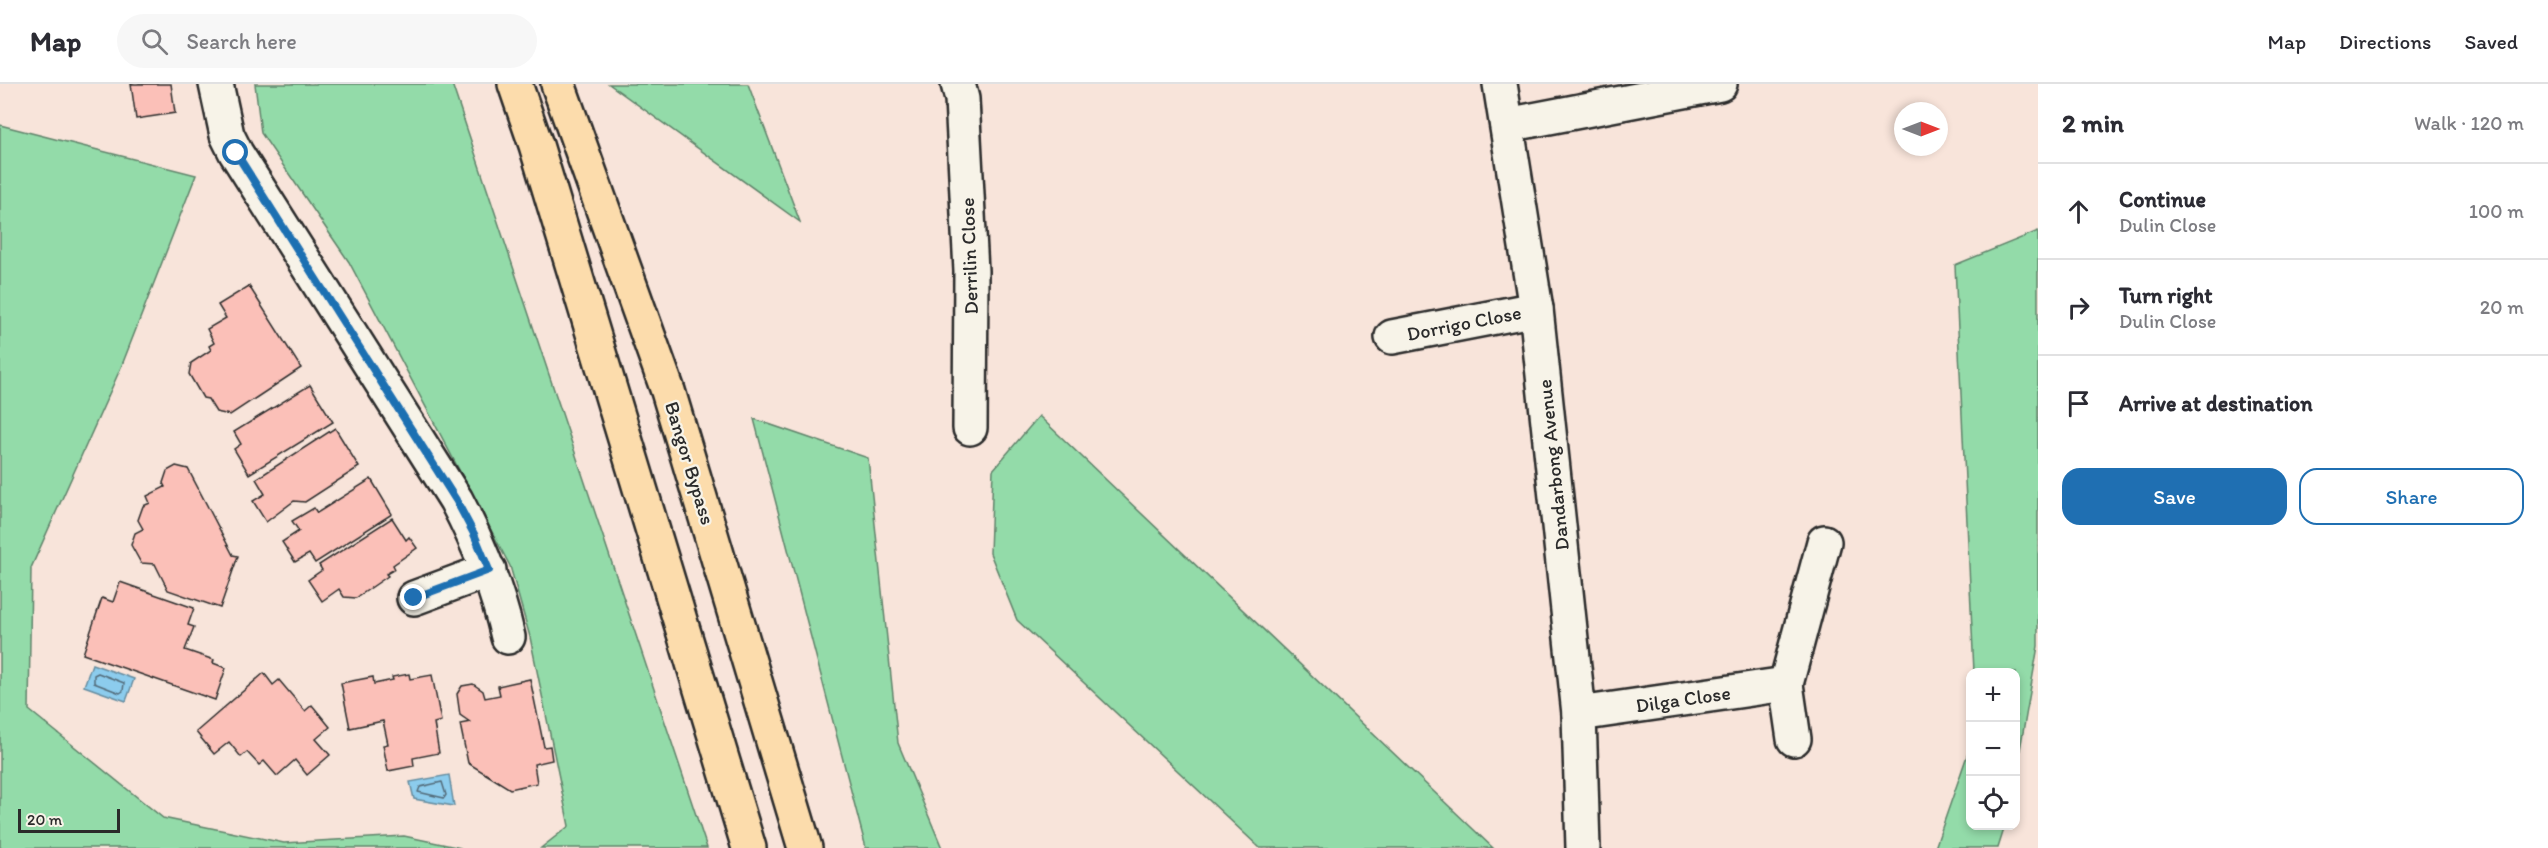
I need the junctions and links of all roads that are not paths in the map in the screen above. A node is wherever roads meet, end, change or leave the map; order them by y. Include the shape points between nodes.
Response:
1 (216, 84) edge
2 (515, 84) edge
3 (558, 84) edge
4 (958, 84) edge
5 (1500, 84) edge
6 (1720, 84) edge
7 (1507, 124) junction
8 (1536, 309) junction
9 (1392, 337) dead end
10 (970, 428) dead end
11 (1824, 542) dead end
12 (489, 570) junction
13 (414, 598) dead end
14 (508, 636) dead end
15 (1786, 684) junction
16 (1580, 714) junction
17 (1794, 739) dead end
18 (749, 848) edge
19 (805, 848) edge
20 (1583, 848) edge

1 - 12 street via 227,135 236,153 456,500
2 - 18 main road
3 - 19 main road, Bangor Bypass via 668,391
4 - 10 street, Derrilin Close via 971,271
5 - 7 street, Dandarbong Avenue
6 - 7 street
7 - 8 street, Dandarbong Avenue
8 - 9 street, Dorrigo Close
8 - 16 street, Dandarbong Avenue
11 - 15 street
12 - 13 street
12 - 14 street
15 - 16 street, Dilga Close
15 - 17 street
16 - 20 street, Dandarbong Avenue

